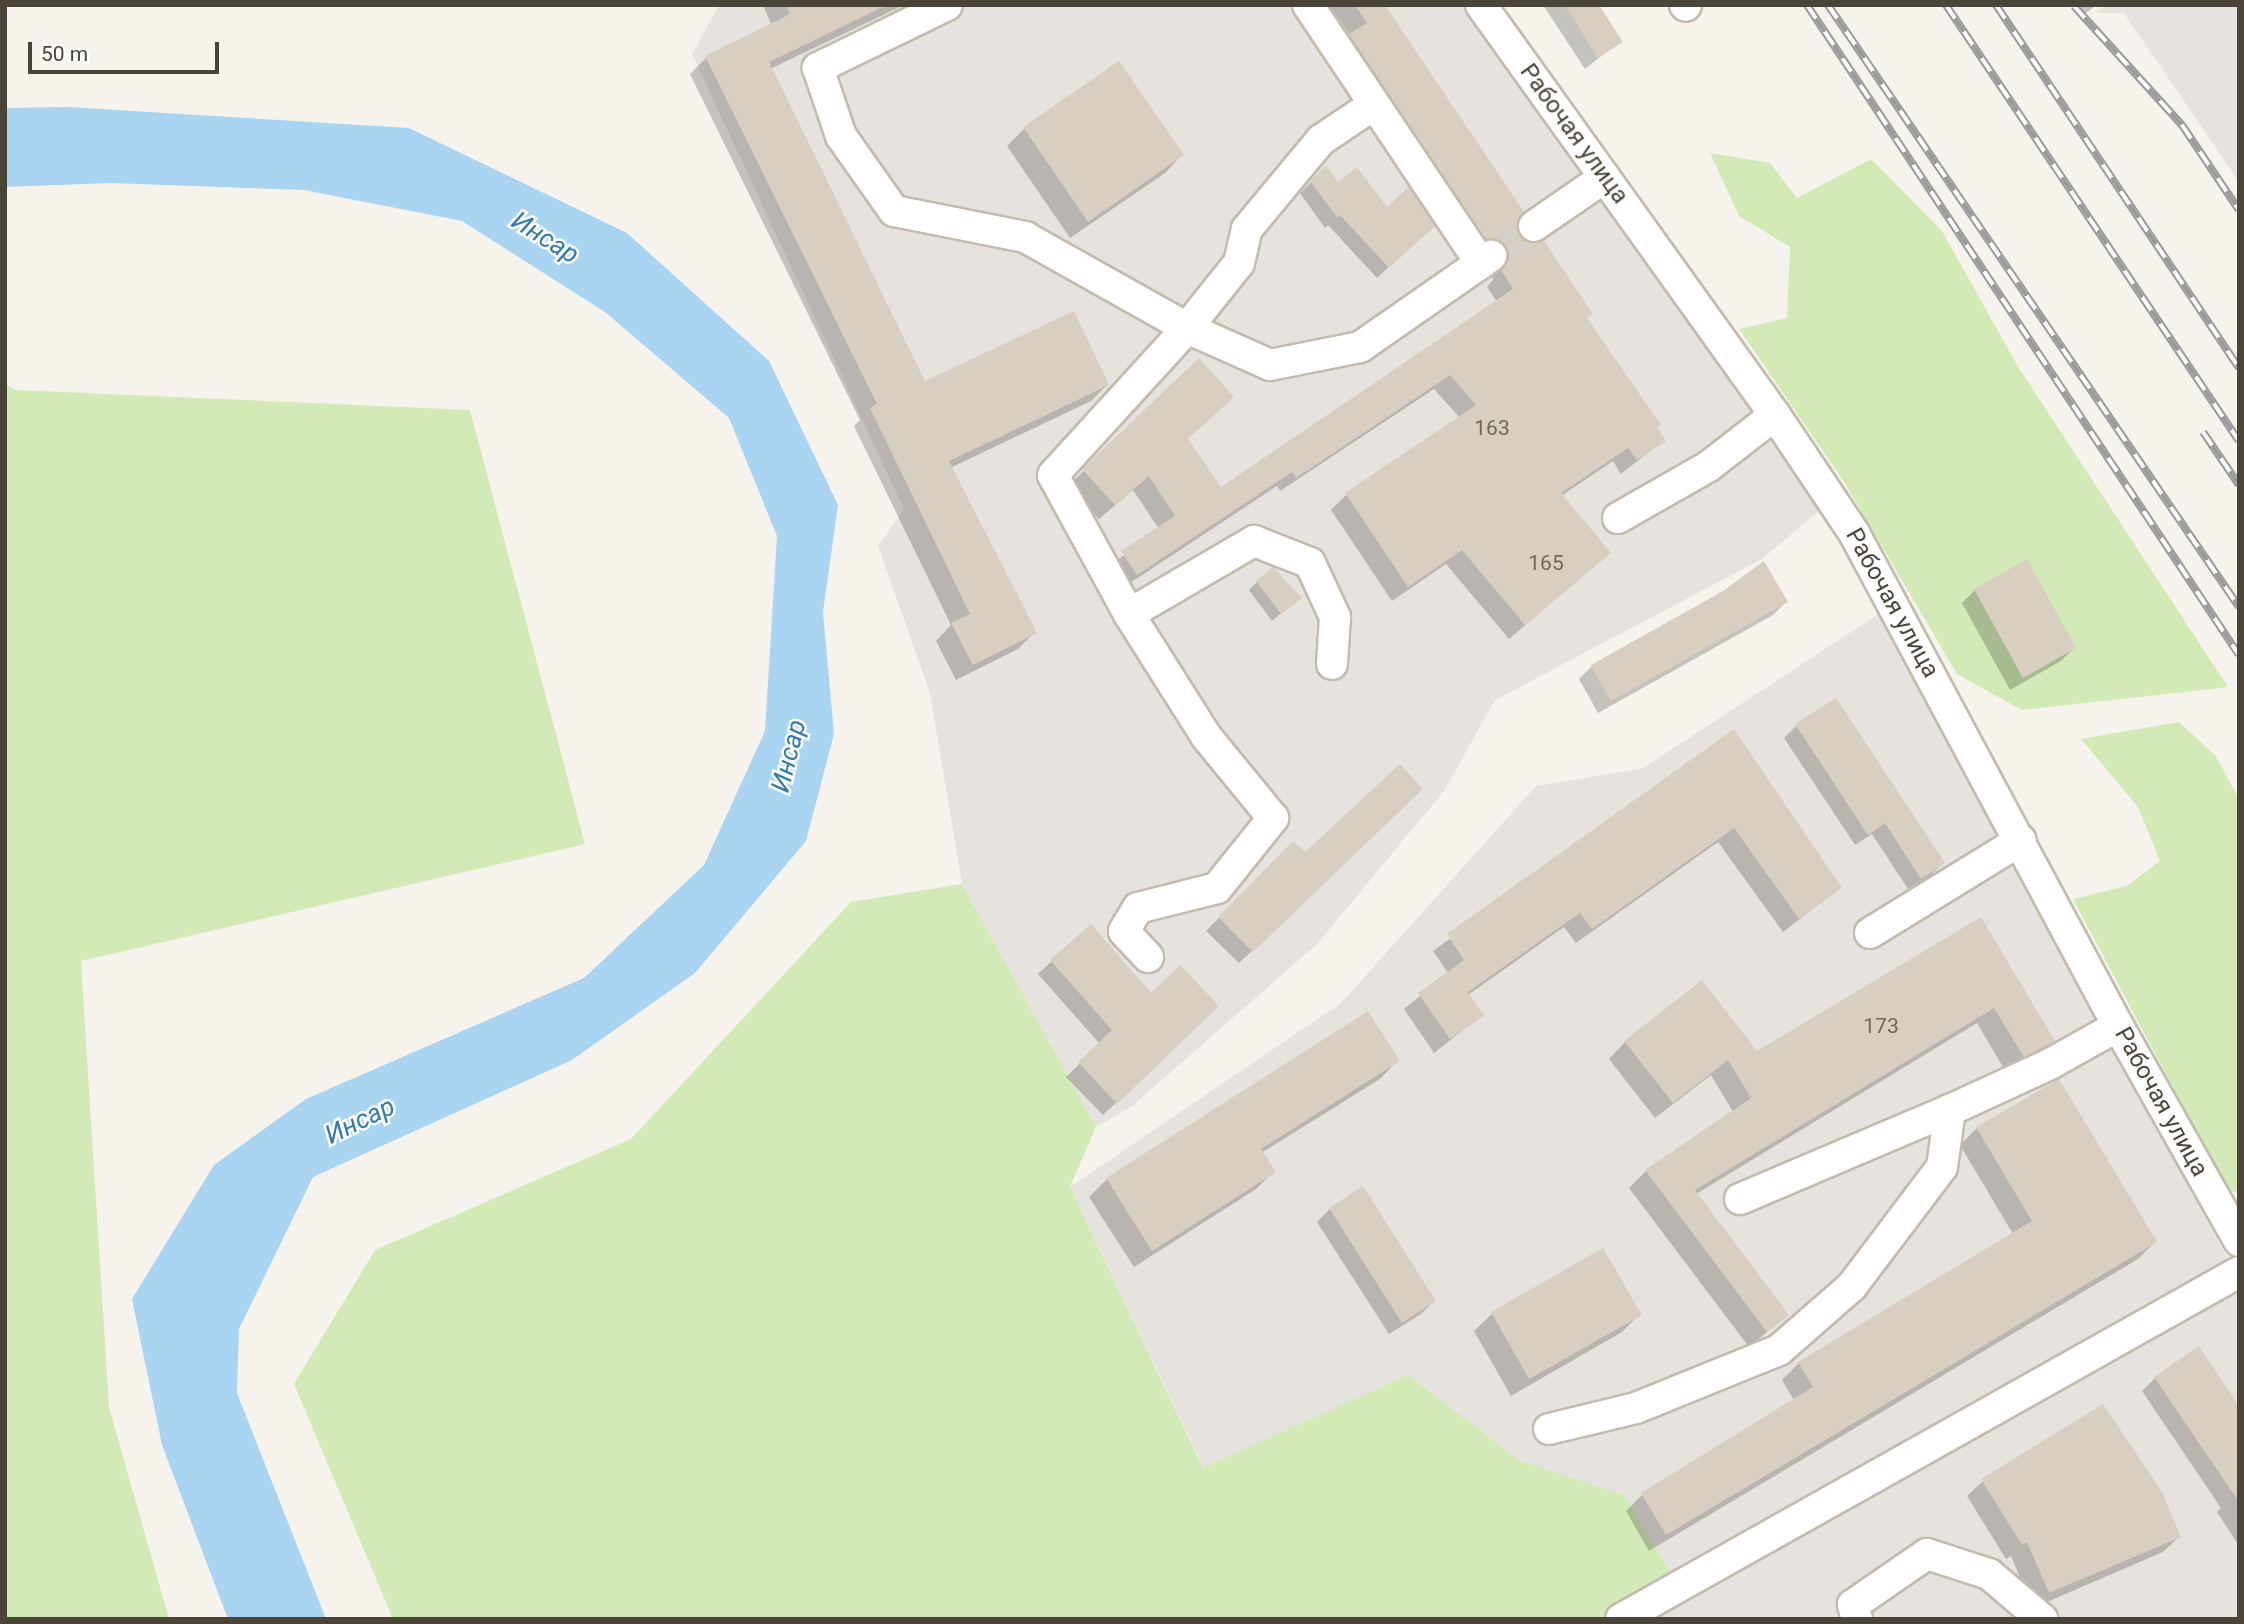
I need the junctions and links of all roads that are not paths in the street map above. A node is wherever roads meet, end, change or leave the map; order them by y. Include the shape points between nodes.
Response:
1 (947, 5) edge
2 (1308, 5) edge
3 (1481, 5) edge
4 (1373, 105) junction
5 (1605, 177) junction
6 (1534, 226) tunnel mouth
7 (1186, 328) junction
8 (1776, 415) junction
9 (1618, 518) dead end
10 (1129, 614) junction
11 (1332, 664) dead end
12 (2021, 840) junction
13 (1870, 933) dead end
14 (1147, 957) dead end
15 (2118, 1026) junction
16 (1950, 1110) junction
17 (1740, 1199) dead end
18 (2239, 1241) edge
19 (2239, 1272) edge
20 (1549, 1429) dead end
21 (1621, 1619) edge
22 (1857, 1619) edge
23 (2042, 1619) edge

1 - 7 street via 818,68 841,136 894,211 1024,237
2 - 4 street
3 - 5 street, Рабочая улица
4 - 7 street via 1321,140 1247,229 1239,263
4 - 7 street via 1486,260 1360,347 1270,365
5 - 6 street
5 - 8 street, Рабочая улица
7 - 10 street via 1053,475
8 - 9 street via 1709,466
8 - 12 street, Рабочая улица via 1854,533
10 - 11 street via 1254,541 1310,563 1335,617
10 - 14 street via 1206,736 1273,817 1217,888 1138,908 1124,931
12 - 13 street
12 - 15 street, Рабочая улица
15 - 16 street
15 - 18 street, Рабочая улица
16 - 17 street
16 - 20 street via 1942,1167 1852,1286 1779,1350 1636,1408
19 - 21 street
22 - 23 street via 1853,1605 1927,1553 1989,1574

